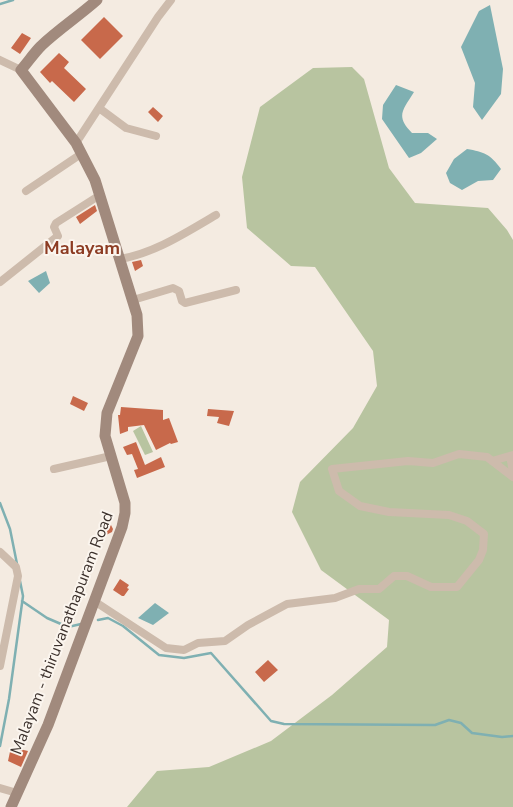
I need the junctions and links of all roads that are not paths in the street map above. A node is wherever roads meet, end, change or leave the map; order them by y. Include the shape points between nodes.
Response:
1 (97, 0) edge
2 (171, 0) edge
3 (0, 60) edge
4 (20, 70) junction
5 (99, 108) junction
6 (156, 136) dead end
7 (76, 143) junction
8 (82, 154) junction
9 (26, 191) dead end
10 (100, 195) junction
11 (216, 215) dead end
12 (120, 259) junction
13 (0, 282) edge
14 (236, 290) dead end
15 (133, 300) junction
16 (110, 456) junction
17 (511, 456) edge
18 (492, 461) junction
19 (54, 469) dead end
20 (513, 472) edge
21 (513, 478) edge
22 (0, 552) edge
23 (94, 601) junction
24 (0, 666) edge
25 (0, 788) edge
26 (17, 793) junction
27 (11, 807) edge

1 - 4 main road via 64,25
2 - 5 street
3 - 4 street
4 - 7 main road, Malayam - thiruvanathapuram Road
5 - 6 street via 126,128
5 - 7 street
7 - 8 main road, Malayam - thiruvanathapuram Road
8 - 9 street
8 - 10 main road, Malayam - thiruvanathapuram Road
10 - 12 main road, Malayam - thiruvanathapuram Road
10 - 13 street via 56,223 54,227 58,236
11 - 12 street via 151,251
12 - 15 main road, Malayam - thiruvanathapuram Road
14 - 15 street via 185,303 179,291 173,288
15 - 16 main road, Malayam - thiruvanathapuram Road via 138,336 107,413 105,436
16 - 19 street
16 - 23 main road, Malayam - thiruvanathapuram Road via 125,514
17 - 18 street
17 - 20 street
18 - 21 street
18 - 23 street via 487,457 458,454 433,462 408,461 332,469 339,491 360,506 389,512 449,515 467,521 484,534 479,560 457,587 431,587 407,576 394,576 379,589 359,589 335,598 287,604 225,641 198,643 184,650 166,648
22 - 24 street via 16,567 18,576
23 - 26 main road, Malayam - thiruvanathapuram Road via 48,725
25 - 26 street
26 - 27 main road, Malayam - thiruvanathapuram Road

